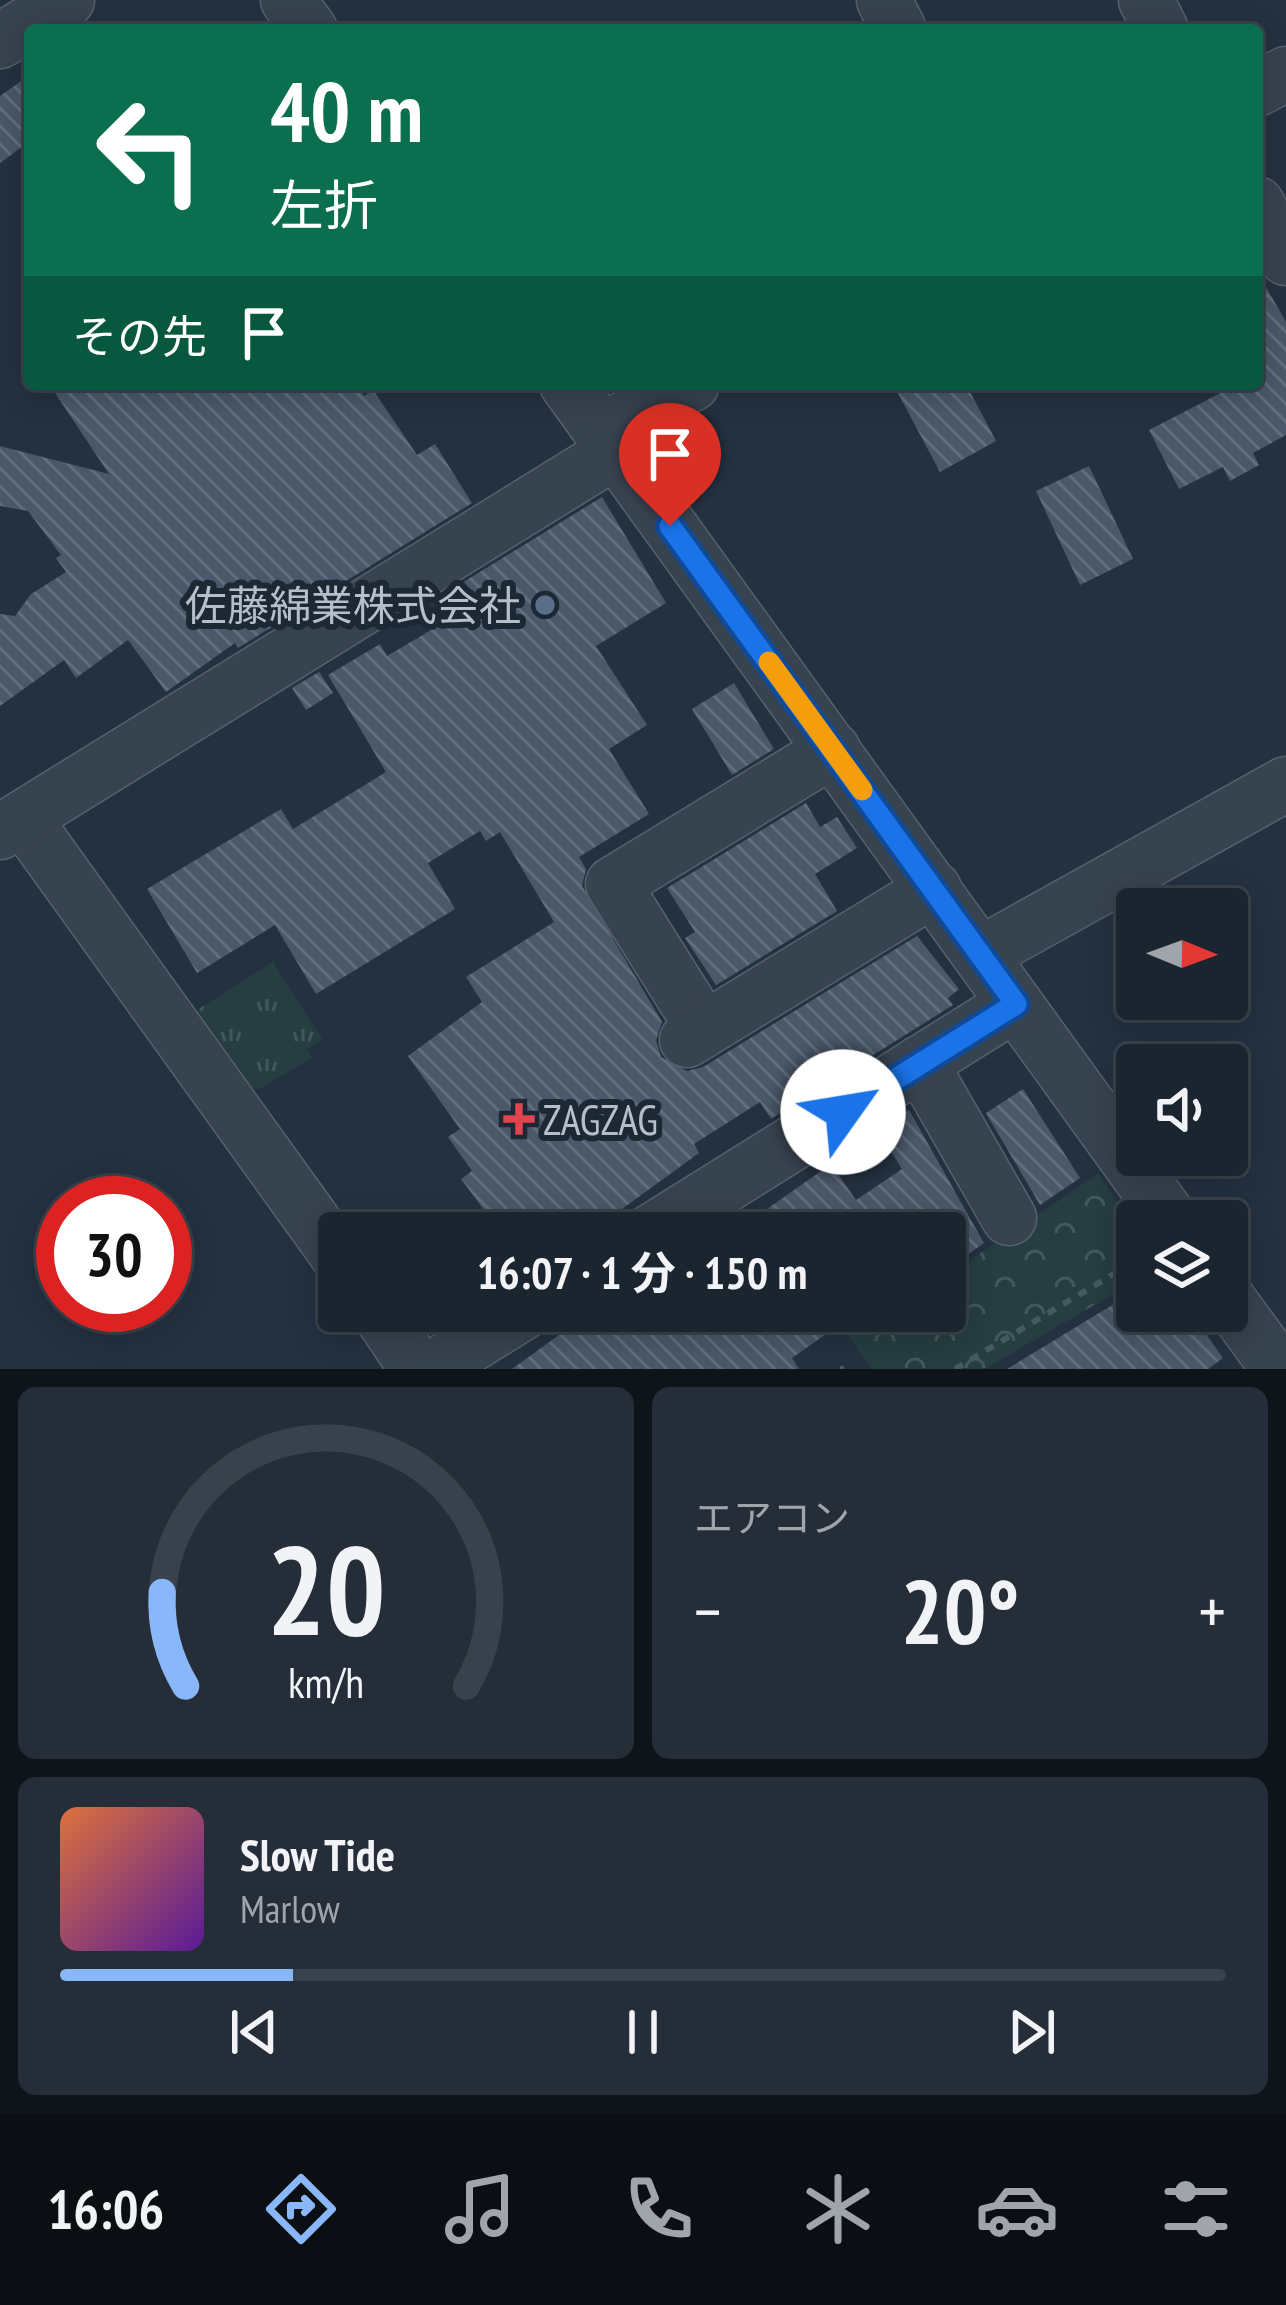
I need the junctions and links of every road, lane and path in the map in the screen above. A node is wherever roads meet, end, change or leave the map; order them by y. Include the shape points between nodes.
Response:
1 (67, 0) edge
2 (28, 24) edge
3 (1263, 215) edge
4 (1286, 258) edge
5 (571, 390) edge
6 (683, 390) edge
7 (609, 441) junction
8 (820, 758) junction
9 (1286, 784) edge
10 (8, 821) edge
11 (921, 898) junction
12 (981, 954) junction
13 (1004, 1011) junction
14 (920, 1064) junction
15 (1155, 1200) edge
16 (684, 1212) edge
17 (1009, 1218) dead end
18 (318, 1229) edge
19 (1116, 1273) edge
20 (1248, 1327) edge
21 (392, 1332) edge
22 (492, 1332) edge
23 (418, 1369) edge
24 (433, 1369) edge
25 (955, 1369) edge
26 (1279, 1369) edge

1 - 2 street
3 - 4 street
5 - 7 street
6 - 7 street
7 - 8 street
7 - 10 street
8 - 11 street
8 - 11 street via 613,884 696,1035
9 - 12 street
10 - 18 street
11 - 12 street
12 - 13 street
13 - 14 street
13 - 15 street
14 - 16 street
14 - 17 street
19 - 25 path
20 - 26 street
21 - 23 street
22 - 24 street

